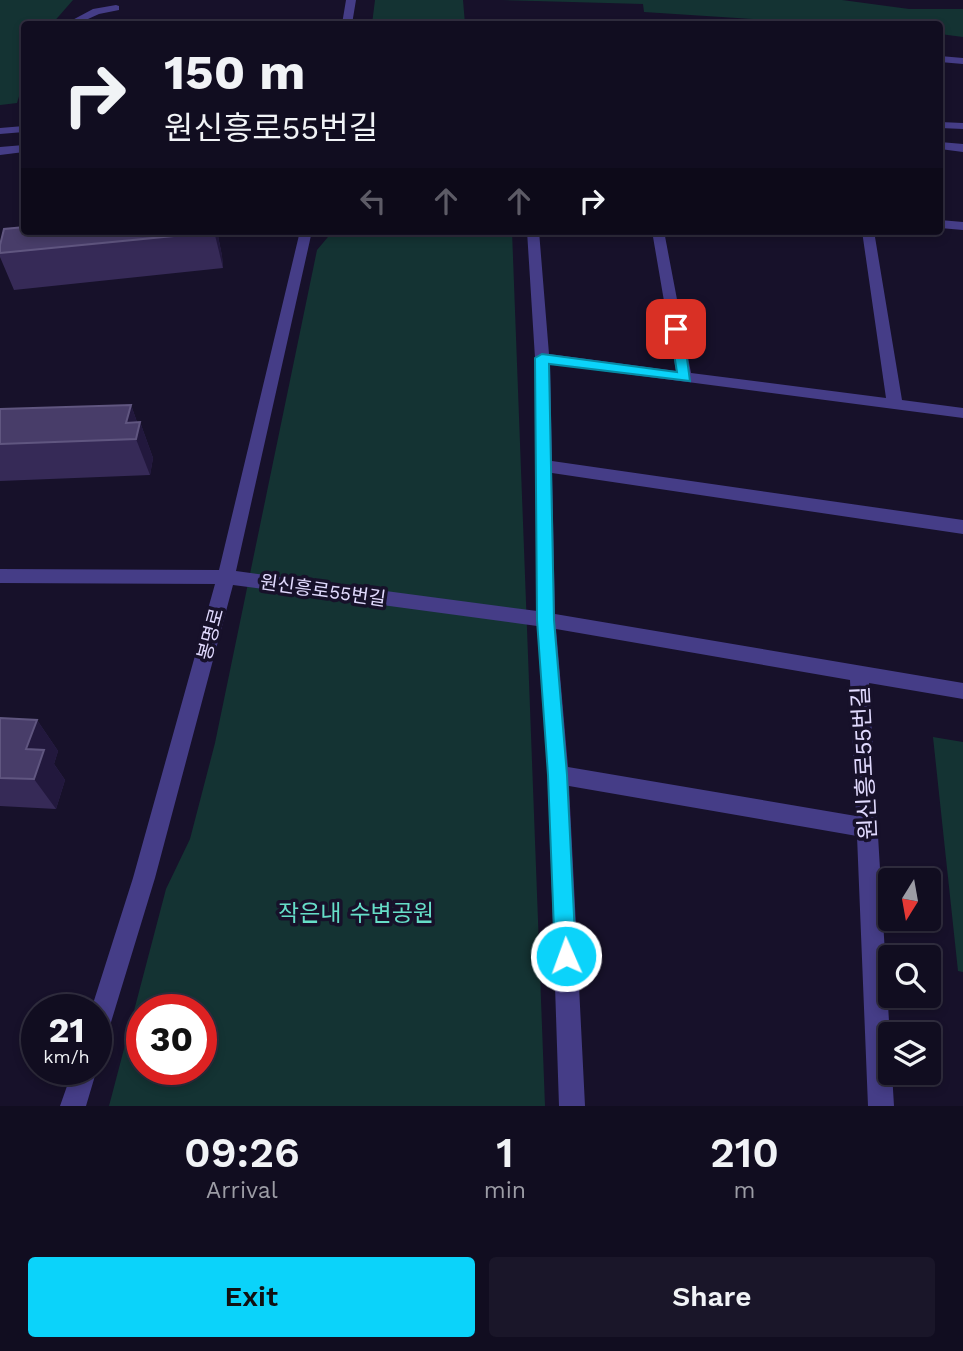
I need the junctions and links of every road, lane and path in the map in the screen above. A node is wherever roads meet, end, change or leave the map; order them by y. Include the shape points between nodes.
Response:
1 (351, 0) edge
2 (116, 8) dead end
3 (75, 21) edge
4 (348, 21) edge
5 (943, 60) edge
6 (963, 61) edge
7 (943, 125) edge
8 (963, 126) edge
9 (21, 129) edge
10 (0, 131) edge
11 (943, 146) edge
12 (963, 148) edge
13 (21, 149) edge
14 (0, 151) edge
15 (943, 224) edge
16 (963, 226) edge
17 (305, 235) edge
18 (533, 235) edge
19 (659, 235) edge
20 (869, 235) edge
21 (542, 358) junction
22 (685, 378) junction
23 (895, 405) junction
24 (963, 413) edge
25 (545, 466) junction
26 (963, 527) edge
27 (0, 576) edge
28 (226, 577) junction
29 (546, 620) junction
30 (859, 672) junction
31 (963, 691) edge
32 (558, 775) junction
33 (868, 828) junction
34 (108, 994) edge
35 (80, 1085) edge
36 (73, 1106) edge
37 (572, 1106) edge
38 (881, 1106) edge

1 - 4 street
2 - 3 street
5 - 6 street
7 - 8 street
9 - 10 street
11 - 12 street
13 - 14 street
15 - 16 street
17 - 28 street, 봉명로
18 - 21 street
19 - 22 street
20 - 23 street
21 - 22 street
21 - 25 street
22 - 23 street
23 - 24 street
25 - 26 street
25 - 29 street
27 - 28 street, 원신흥로55번길
28 - 29 street, 원신흥로55번길
28 - 34 street, 봉명로
29 - 30 street, 원신흥로55번길
29 - 32 street
30 - 31 street, 원신흥로55번길
30 - 33 street, 원신흥로55번길
32 - 33 street
32 - 37 street
33 - 38 street, 원신흥로55번길
35 - 36 street

